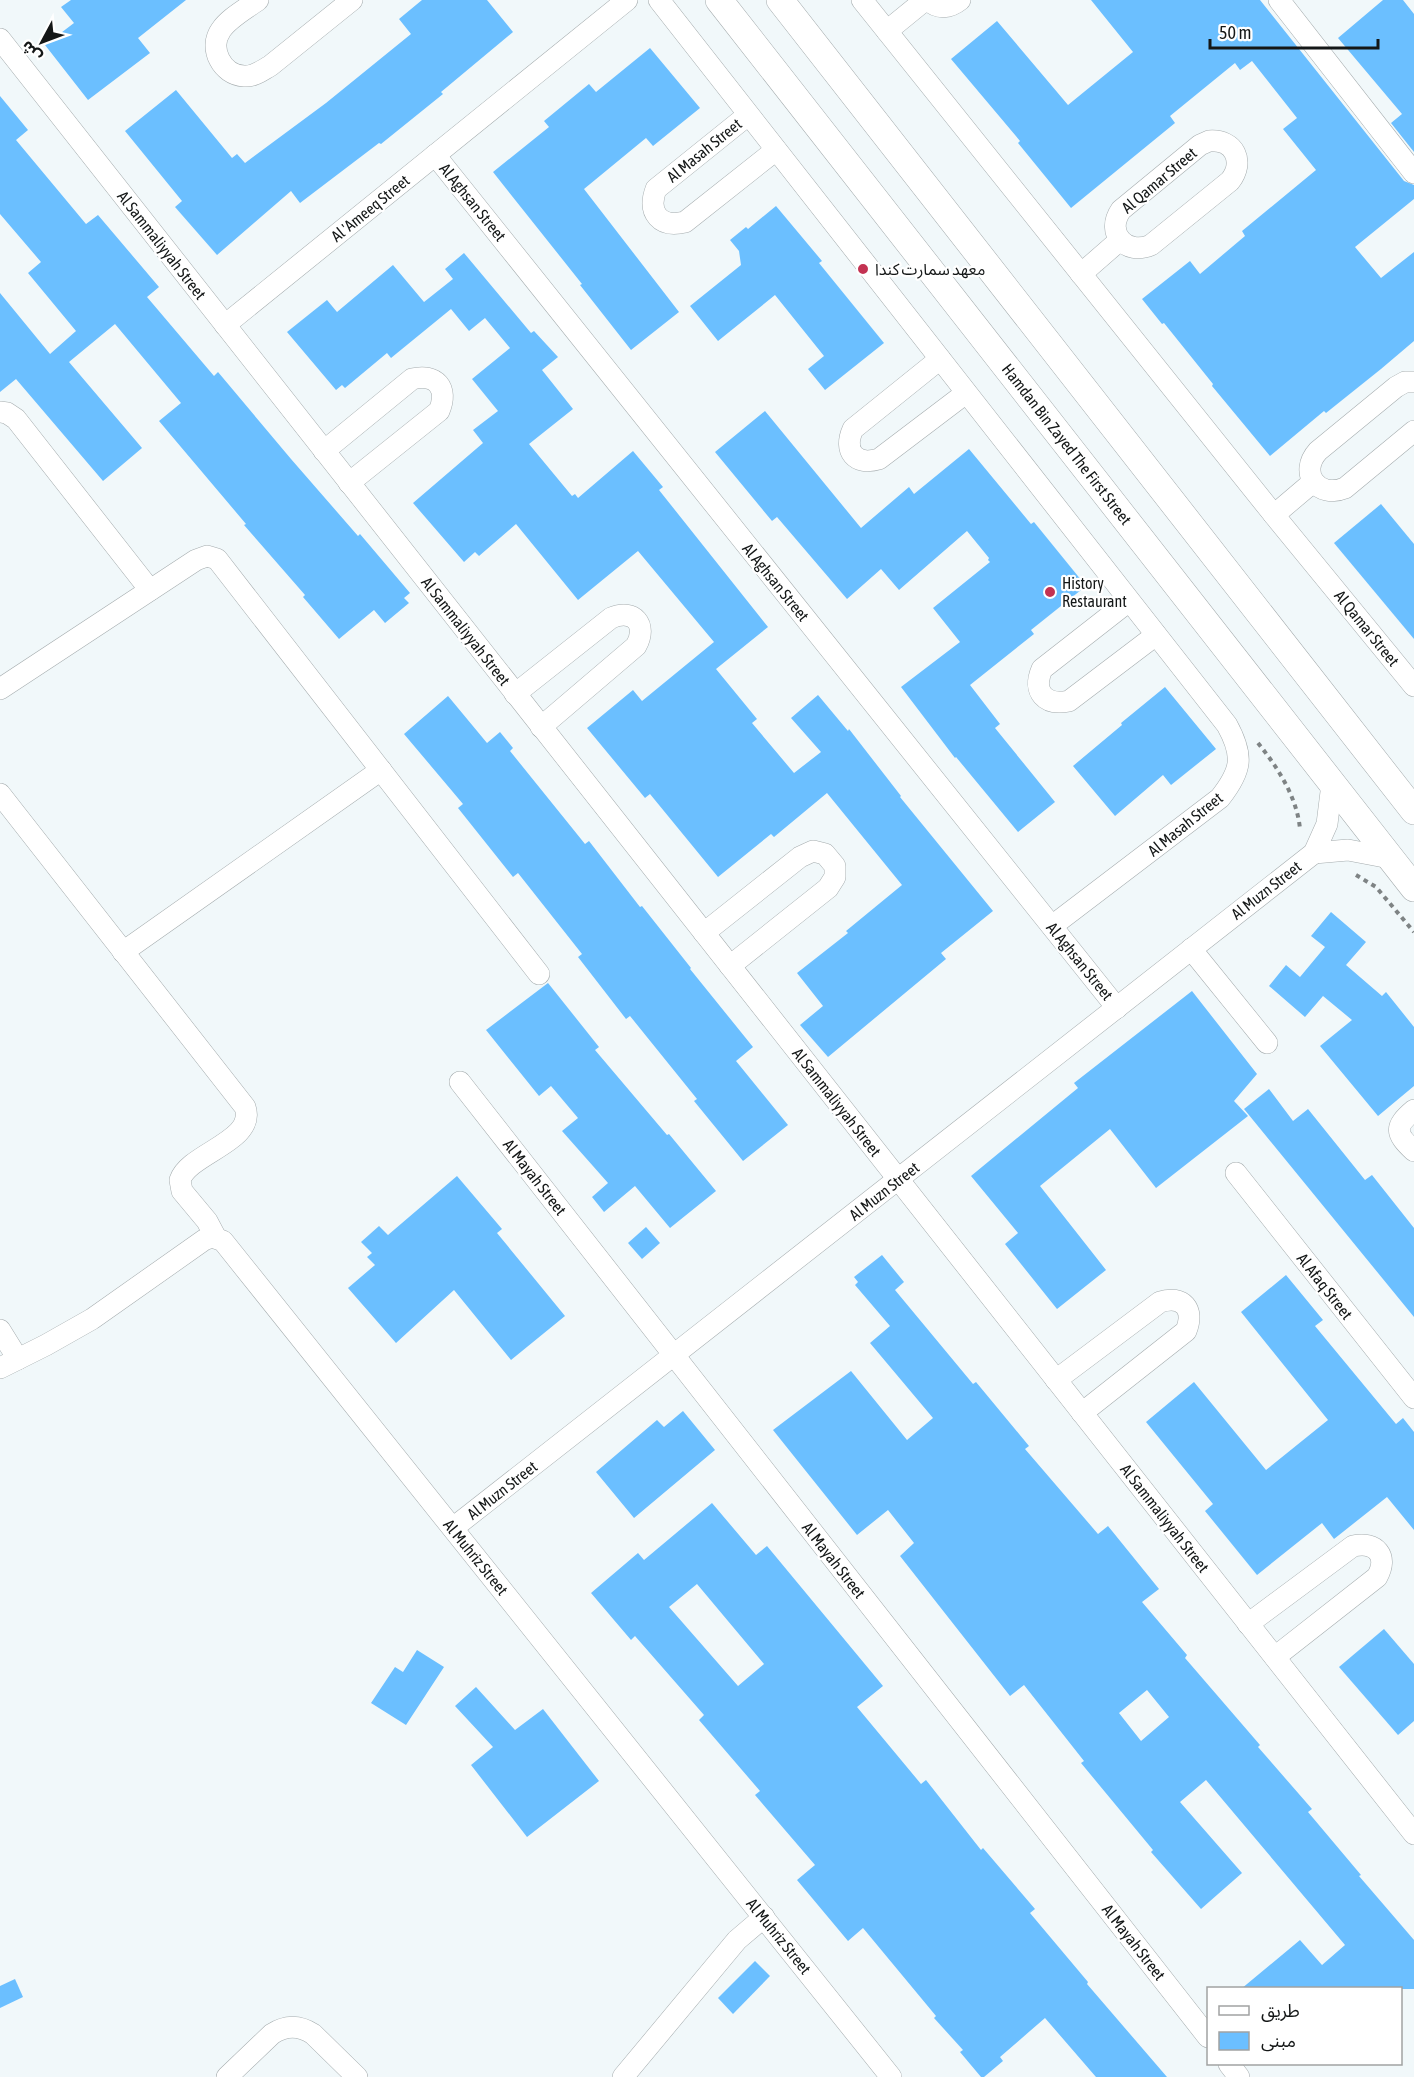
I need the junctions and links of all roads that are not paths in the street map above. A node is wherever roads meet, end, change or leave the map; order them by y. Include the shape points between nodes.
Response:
1 (258, 0) edge
2 (352, 0) edge
3 (627, 0) edge
4 (659, 0) edge
5 (719, 0) edge
6 (780, 0) edge
7 (862, 0) edge
8 (926, 0) edge
9 (960, 0) edge
10 (1279, 0) edge
11 (887, 31) junction
12 (0, 39) edge
13 (748, 115) junction
14 (776, 150) junction
15 (435, 155) junction
16 (1414, 173) edge
17 (1120, 240) junction
18 (1080, 274) junction
19 (225, 325) junction
20 (940, 359) junction
21 (1414, 382) edge
22 (966, 393) junction
23 (0, 412) edge
24 (1414, 431) edge
25 (324, 451) junction
26 (1313, 482) junction
27 (349, 483) junction
28 (1274, 515) junction
29 (150, 590) junction
30 (1129, 601) junction
31 (1155, 634) junction
32 (1414, 686) edge
33 (0, 689) edge
34 (516, 694) junction
35 (541, 727) junction
36 (381, 770) junction
37 (1332, 784) junction
38 (0, 794) edge
39 (1414, 811) edge
40 (1314, 853) junction
41 (1390, 858) junction
42 (1414, 888) edge
43 (1052, 926) junction
44 (704, 933) junction
45 (1191, 950) junction
46 (123, 952) junction
47 (730, 966) junction
48 (539, 974) dead end
49 (1117, 1008) junction
50 (1267, 1043) dead end
51 (460, 1082) dead end
52 (1414, 1110) edge
53 (1414, 1151) edge
54 (1236, 1173) dead end
55 (898, 1179) junction
56 (216, 1238) junction
57 (0, 1329) edge
58 (674, 1355) junction
59 (9, 1363) edge
60 (1056, 1380) junction
61 (1414, 1398) edge
62 (1082, 1413) junction
63 (453, 1528) junction
64 (1248, 1624) junction
65 (1275, 1657) junction
66 (1414, 1834) edge
67 (764, 1917) junction
68 (1207, 2034) edge
69 (1230, 2065) edge
70 (227, 2077) edge
71 (357, 2077) edge
72 (623, 2077) edge
73 (891, 2077) edge
74 (1239, 2077) edge

1 - 2 street via 220,31 216,45 219,60 229,71 242,76 257,74 270,66
3 - 15 street, Al 'Ameeq Street
4 - 13 street, Al Masah Street
5 - 37 main road, Hamdan Bin Zayed The First Street
6 - 39 main road
7 - 11 street, Al Qamar Street
8 - 9 street via 940,7
8 - 11 street
10 - 16 street
11 - 18 street, Al Qamar Street
12 - 19 street, Al Sammaliyyah Street
13 - 14 street, Al Masah Street
13 - 14 street, Al Masah Street via 656,189 652,200 654,212 673,225 685,222
14 - 20 street, Al Masah Street
15 - 19 street, Al 'Ameeq Street
15 - 43 street, Al Aghsan Street
17 - 17 street, Al Qamar Street via 1136,249 1151,245 1230,181 1237,167 1234,150 1216,141 1200,145 1121,210 1115,225
17 - 18 street
18 - 28 street, Al Qamar Street
19 - 25 street, Al Sammaliyyah Street
20 - 22 street, Al Masah Street
20 - 22 street via 853,429 848,439 850,450 857,459 879,459
21 - 26 street via 1396,387 1318,451 1310,464
22 - 30 street, Al Masah Street
23 - 29 street via 16,419
24 - 26 street via 1345,488 1330,492
25 - 27 street, Al Sammaliyyah Street
25 - 27 street via 412,379 423,376 442,389 444,400 439,411
26 - 28 street
27 - 34 street, Al Sammaliyyah Street
28 - 32 street, Al Qamar Street
29 - 33 street
29 - 36 street via 201,557 217,559
30 - 31 street, Al Masah Street
30 - 31 street via 1042,669 1037,679 1039,691 1058,704 1069,701
31 - 43 street, Al Masah Street via 1227,725 1236,743 1238,763 1233,781 1220,798
34 - 35 street, Al Sammaliyyah Street
34 - 35 street, Al Sammaliyyah Street via 611,618 633,616 640,625 642,637 636,646
35 - 44 street, Al Sammaliyyah Street
36 - 46 street
36 - 48 street
37 - 40 street, Al Muzn Street via 1327,824
37 - 41 main road, Hamdan Bin Zayed The First Street
38 - 46 street
40 - 41 street, Al Muzn Street via 1348,850
40 - 45 street, Al Muzn Street
41 - 42 main road, Hamdan Bin Zayed The First Street
43 - 49 street, Al Aghsan Street
44 - 47 street, Al Sammaliyyah Street
44 - 47 street via 800,856 813,851 825,854 835,866 835,877 828,888
45 - 49 street, Al Muzn Street
45 - 50 street
46 - 56 street, Al Muhriz Street via 246,1113 246,1123 240,1132 185,1170 180,1180 182,1191
47 - 55 street, Al Sammaliyyah Street
49 - 55 street, Al Muzn Street
51 - 58 street, Al Mayah Street
52 - 53 street via 1398,1128
54 - 61 street, Al Afaq Street
55 - 58 street, Al Muzn Street
55 - 60 street, Al Sammaliyyah Street
56 - 59 street via 204,1240 92,1319
56 - 63 street, Al Muhriz Street via 225,1244
57 - 59 street
58 - 63 street, Al Muzn Street
58 - 68 street, Al Mayah Street
60 - 62 street, Al Sammaliyyah Street
60 - 62 street via 1160,1302 1171,1299 1188,1310 1190,1321 1186,1331
62 - 64 street, Al Sammaliyyah Street
63 - 67 street, Al Muhriz Street
64 - 65 street, Al Sammaliyyah Street
64 - 65 street via 1353,1546 1374,1547 1382,1558 1377,1577
65 - 66 street, Al Sammaliyyah Street
67 - 72 street via 737,1940
67 - 73 street, Al Muhriz Street
69 - 74 street
70 - 71 street via 272,2034 296,2027 313,2034

